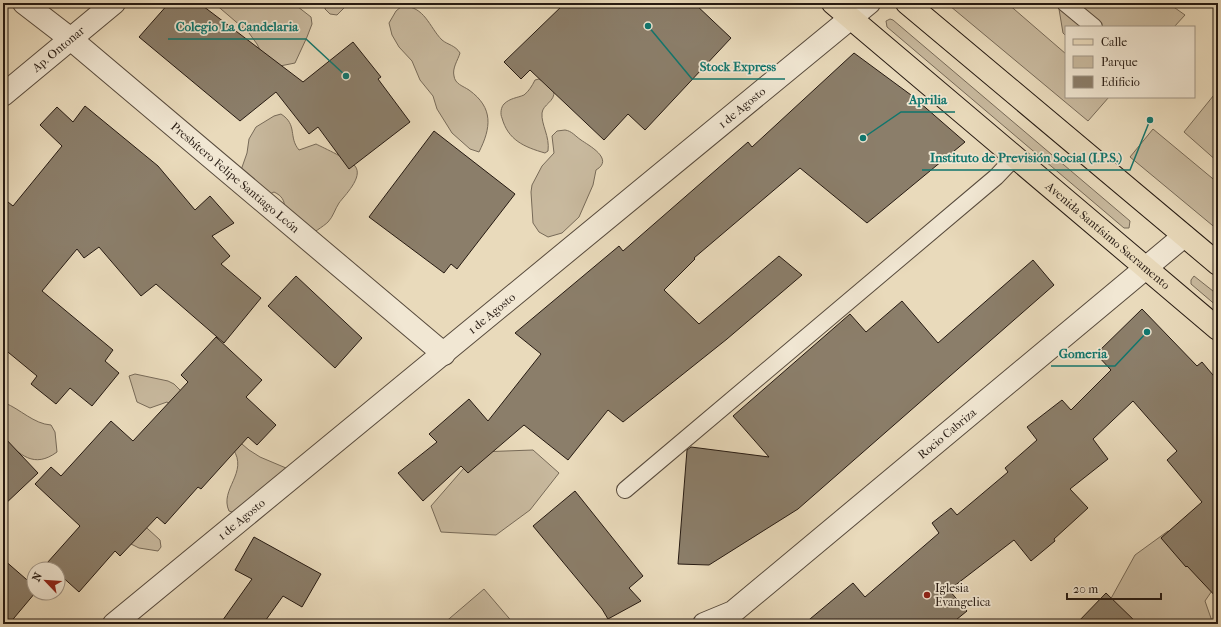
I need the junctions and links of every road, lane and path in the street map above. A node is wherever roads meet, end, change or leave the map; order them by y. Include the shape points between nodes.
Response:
1 (24, 3) edge
2 (114, 3) edge
3 (833, 3) edge
4 (869, 3) edge
5 (907, 3) edge
6 (1065, 3) edge
7 (852, 19) junction
8 (1093, 26) edge
9 (72, 40) junction
10 (3, 95) edge
11 (1015, 157) junction
12 (1184, 236) junction
13 (1218, 264) edge
14 (1146, 268) junction
15 (1218, 329) edge
16 (444, 354) junction
17 (625, 490) dead end
18 (114, 624) edge
19 (704, 624) edge

1 - 9 street, Presbítero Felipe Santiago León
2 - 9 street, Ap. Ontonar
3 - 7 main road, Avenida Santísimo Sacramento
4 - 7 street, 1 de Agosto
5 - 12 main road
6 - 8 lane
7 - 11 main road, Avenida Santísimo Sacramento
7 - 16 street, 1 de Agosto
9 - 10 street, Ap. Ontonar
9 - 16 street, Presbítero Felipe Santiago León
11 - 14 main road, Avenida Santísimo Sacramento
11 - 17 lane via 996,177
12 - 13 main road
12 - 14 street, Rocio Cabriza
14 - 15 main road, Avenida Santísimo Sacramento
14 - 19 street, Rocio Cabriza via 733,612
16 - 18 street, 1 de Agosto

